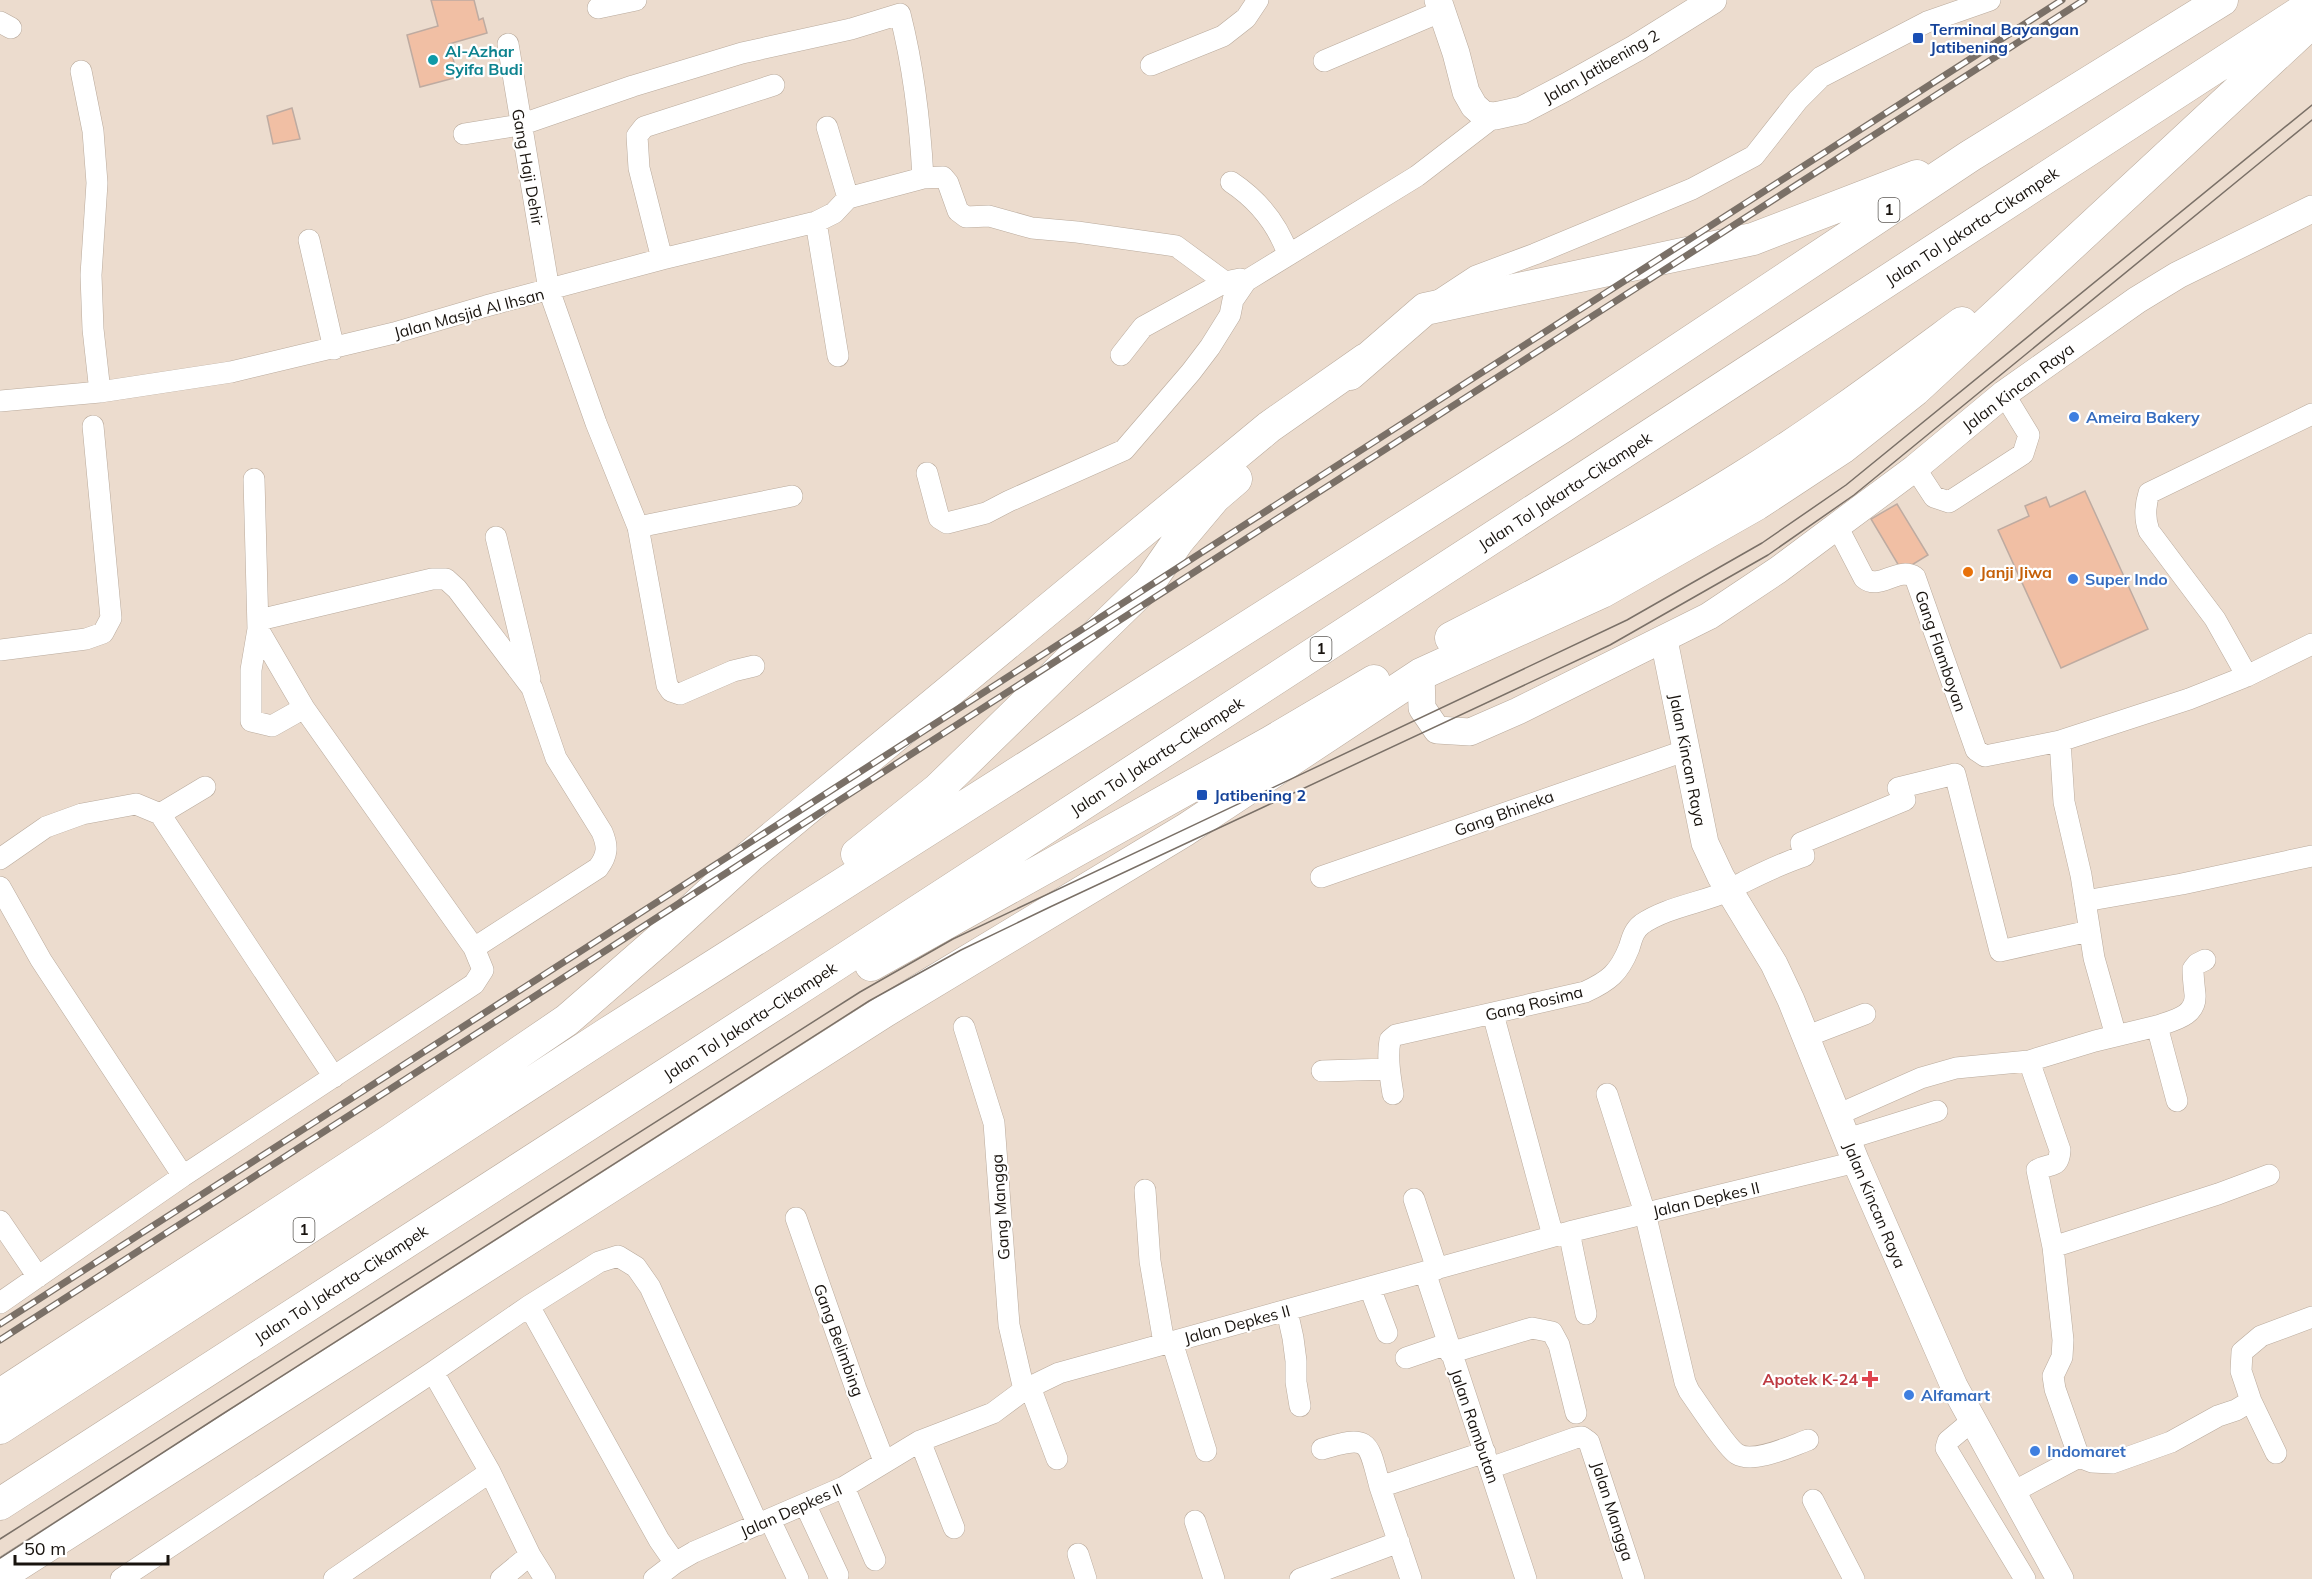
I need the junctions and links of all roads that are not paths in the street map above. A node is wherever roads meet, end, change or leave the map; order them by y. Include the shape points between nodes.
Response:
1 (636, 0) edge
2 (1258, 0) edge
3 (1713, 0) edge
4 (1990, 0) edge
5 (2217, 0) edge
6 (2312, 4) edge
7 (1440, 6) edge
8 (898, 7) edge
9 (598, 8) dead end
10 (2312, 22) edge
11 (508, 44) dead end
12 (1324, 61) dead end
13 (1151, 65) dead end
14 (81, 71) dead end
15 (774, 86) dead end
16 (1490, 115) junction
17 (520, 125) junction
18 (827, 127) dead end
19 (464, 134) dead end
20 (1970, 156) junction
21 (924, 178) junction
22 (1231, 182) dead end
23 (848, 198) junction
24 (2312, 209) edge
25 (816, 222) junction
26 (309, 240) dead end
27 (2074, 241) junction
28 (1288, 254) junction
29 (662, 259) junction
30 (1236, 282) junction
31 (549, 290) junction
32 (1425, 309) junction
33 (334, 349) junction
34 (1121, 355) dead end
35 (838, 356) dead end
36 (1366, 359) junction
37 (100, 392) junction
38 (2004, 394) junction
39 (0, 401) edge
40 (2312, 414) edge
41 (93, 426) dead end
42 (1915, 468) junction
43 (927, 473) dead end
44 (254, 479) dead end
45 (792, 496) dead end
46 (1837, 526) junction
47 (638, 527) junction
48 (496, 537) dead end
49 (259, 624) junction
50 (1664, 640) junction
51 (2312, 644) edge
52 (0, 650) edge
53 (754, 666) dead end
54 (1421, 674) junction
55 (2247, 676) junction
56 (532, 688) junction
57 (304, 708) junction
58 (2060, 741) junction
59 (1687, 750) junction
60 (205, 787) dead end
61 (160, 814) junction
62 (2312, 856) edge
63 (0, 859) edge
64 (1321, 877) dead end
65 (0, 887) edge
66 (1736, 887) junction
67 (2085, 901) junction
68 (2089, 930) junction
69 (474, 948) junction
70 (2205, 960) dead end
71 (1493, 1014) junction
72 (1865, 1014) dead end
73 (2157, 1026) junction
74 (964, 1027) dead end
75 (608, 1033) junction
76 (2116, 1036) junction
77 (1805, 1037) junction
78 (2029, 1061) junction
79 (1389, 1069) junction
80 (1322, 1071) dead end
81 (334, 1077) junction
82 (1393, 1094) dead end
83 (1607, 1094) dead end
84 (2177, 1101) dead end
85 (1937, 1111) dead end
86 (1846, 1139) junction
87 (2269, 1174) dead end
88 (183, 1176) junction
89 (1146, 1190) dead end
90 (1414, 1199) dead end
91 (1645, 1213) junction
92 (796, 1218) dead end
93 (0, 1221) edge
94 (1561, 1234) junction
95 (2054, 1246) junction
96 (1431, 1270) junction
97 (38, 1277) junction
98 (1370, 1288) junction
99 (329, 1292) junction
100 (0, 1303) edge
101 (529, 1306) junction
102 (1287, 1311) junction
103 (1586, 1314) dead end
104 (2312, 1317) edge
105 (1387, 1333) dead end
106 (1168, 1342) junction
107 (1449, 1348) junction
108 (1406, 1358) dead end
109 (433, 1372) junction
110 (1027, 1389) junction
111 (0, 1395) edge
112 (2250, 1401) junction
113 (1300, 1406) dead end
114 (1576, 1413) dead end
115 (1972, 1421) junction
116 (0, 1428) edge
117 (1808, 1440) dead end
118 (920, 1441) junction
119 (1322, 1449) dead end
120 (1206, 1450) dead end
121 (2276, 1454) dead end
122 (2079, 1457) junction
123 (1057, 1459) dead end
124 (1487, 1460) junction
125 (884, 1461) junction
126 (490, 1472) junction
127 (844, 1487) junction
128 (1380, 1487) junction
129 (2011, 1492) junction
130 (1813, 1500) dead end
131 (0, 1504) edge
132 (805, 1504) junction
133 (1195, 1521) dead end
134 (764, 1522) junction
135 (954, 1528) dead end
136 (1399, 1542) junction
137 (1078, 1554) dead end
138 (530, 1555) junction
139 (876, 1560) dead end
140 (675, 1563) junction
141 (1332, 1573) edge
142 (838, 1575) dead end
143 (0, 1576) edge
144 (121, 1579) edge
145 (334, 1579) edge
146 (501, 1579) edge
147 (545, 1579) edge
148 (654, 1579) edge
149 (798, 1579) edge
150 (1086, 1579) edge
151 (1214, 1579) edge
152 (1300, 1579) edge
153 (1411, 1579) edge
154 (1526, 1579) edge
155 (1634, 1579) edge
156 (1854, 1579) edge
157 (2025, 1579) edge
158 (2060, 1579) edge

1 - 9 street
2 - 13 street via 1246,18 1223,36
3 - 16 main road, Jalan Jatibening 2 via 1636,48 1522,110
4 - 32 street via 1927,22 1821,77 1798,99 1754,156 1692,189 1476,276
5 - 20 highway, 1
6 - 99 highway, Jalan Tol Jakarta–Cikampek / 1
7 - 12 street
7 - 16 main road via 1466,92 1474,106
8 - 17 street via 851,29 742,53
8 - 21 street via 912,59
10 - 27 highway
11 - 17 street, Gang Haji Dehir
14 - 37 street via 93,131 97,183 91,275
15 - 29 street via 645,127 637,136 639,168
16 - 28 street via 1417,176
17 - 19 street
17 - 31 street, Gang Haji Dehir
18 - 23 street
20 - 32 highway via 1753,239
20 - 75 highway, 1 via 1562,427
21 - 23 street, Jalan Masjid Al Ihsan
21 - 30 street via 943,177 958,211 966,217 989,216 1032,228 1176,246
22 - 28 street via 1258,203 1276,226
23 - 25 street, Jalan Masjid Al Ihsan via 834,213
24 - 38 main road, Jalan Kincan Raya via 2178,275
25 - 29 street, Jalan Masjid Al Ihsan
25 - 35 street
26 - 33 street
27 - 54 highway via 1915,390 1842,448 1757,504 1602,591
27 - 99 highway via 1854,402 1742,477 1560,583 1425,651 846,980
28 - 30 street
29 - 31 street, Jalan Masjid Al Ihsan
30 - 34 street via 1143,327
30 - 43 street via 1230,315 1210,347 1124,450 986,513 947,523 939,518
31 - 33 street, Jalan Masjid Al Ihsan
31 - 47 street, Gang Haji Dehir
32 - 36 highway
33 - 37 street, Jalan Masjid Al Ihsan via 231,372
36 - 75 highway via 1215,497 1149,583 938,789 814,888
36 - 111 highway via 1269,427 750,856 567,1020 391,1140
37 - 39 street, Jalan Masjid Al Ihsan
38 - 42 main road, Jalan Kincan Raya
38 - 42 street via 2029,435 2023,454 1949,502 1934,497
40 - 55 street via 2149,493 2145,505 2149,531 2215,619
41 - 52 street via 111,618 103,633 86,639
42 - 46 main road, Jalan Kincan Raya
44 - 49 street
45 - 47 street
46 - 50 main road, Jalan Kincan Raya via 1709,616
46 - 58 street, Gang Flamboyan via 1868,581 1873,583 1901,573 1915,577 1978,753 1985,756
47 - 53 street, Gang Haji Dehir via 671,691 680,694
48 - 56 street
49 - 56 street via 432,579 446,579
49 - 57 street
49 - 57 street via 251,670 251,721 272,726
50 - 54 main road via 1470,732 1437,730 1422,708
50 - 59 main road, Jalan Kincan Raya
51 - 55 street
54 - 143 highway via 1185,830 865,1023
55 - 58 street
56 - 69 street via 556,758 602,832 607,844 606,857 598,867
57 - 69 street
58 - 67 street via 2064,802
59 - 64 street, Gang Bhineka
59 - 66 main road, Jalan Kincan Raya via 1705,843
60 - 61 street
61 - 63 street via 136,804 82,814 46,828
61 - 81 street
62 - 67 street
65 - 88 street via 41,960
66 - 68 street, Gang Rosima via 1804,856 1801,843 1905,800 1898,788 1955,774 2001,951
66 - 71 street, Gang Rosima via 1642,924 1633,932 1629,949 1613,976 1599,986
66 - 77 main road, Jalan Kincan Raya
67 - 68 street
68 - 76 street
69 - 81 street via 483,970 474,984
70 - 73 street via 2193,969 2195,997 2190,1011
71 - 79 street, Gang Rosima via 1396,1035 1390,1040
71 - 94 street
72 - 77 street
73 - 76 street
73 - 84 street
74 - 110 street, Gang Mangga via 994,1123 1009,1325
75 - 116 highway, 1
76 - 78 street
77 - 86 main road, Jalan Kincan Raya
78 - 86 street via 1956,1068 1921,1078
78 - 95 street via 2060,1150 2056,1163 2037,1170
79 - 80 street
79 - 82 street, Gang Rosima
81 - 88 street
83 - 91 street
85 - 86 street
86 - 91 street, Jalan Depkes II
86 - 115 main road, Jalan Kincan Raya
87 - 95 street
88 - 97 street
89 - 106 street via 1150,1261
90 - 96 street, Jalan Rambutan
91 - 94 street, Jalan Depkes II
91 - 117 street via 1685,1382 1727,1445 1737,1454 1752,1457
92 - 125 street, Gang Belimbing
93 - 97 street
94 - 96 street, Jalan Depkes II
94 - 103 street
95 - 122 street via 2063,1340 2062,1357 2053,1376
96 - 98 street, Jalan Depkes II
96 - 107 street, Jalan Rambutan
97 - 100 street
98 - 102 street, Jalan Depkes II
98 - 105 street
99 - 131 highway, Jalan Tol Jakarta–Cikampek / 1
101 - 109 street
101 - 134 street via 599,1262 618,1256 636,1267 650,1287
101 - 140 street via 658,1540
102 - 106 street, Jalan Depkes II
102 - 113 street
104 - 112 street via 2261,1336 2242,1352 2241,1371
106 - 110 street, Jalan Depkes II via 1059,1373
106 - 120 street
107 - 108 street
107 - 114 street via 1532,1328 1552,1332 1559,1345
107 - 124 street, Jalan Rambutan
109 - 126 street
109 - 144 street
110 - 118 street, Jalan Depkes II via 993,1413
110 - 123 street, Gang Mangga
112 - 121 street
112 - 122 street via 2170,1442 2112,1463
115 - 129 main road, Jalan Kincan Raya
115 - 157 street via 1948,1441 1946,1448
118 - 125 street, Jalan Depkes II
118 - 135 street
119 - 128 street via 1358,1440 1371,1454
122 - 129 street
124 - 128 street
124 - 154 street, Jalan Rambutan
124 - 155 street, Jalan Mangga via 1575,1438 1589,1442
125 - 127 street, Jalan Depkes II
126 - 138 street
126 - 145 street
127 - 132 street, Jalan Depkes II
127 - 139 street
128 - 136 street
129 - 158 main road, Jalan Kincan Raya
130 - 156 street
132 - 134 street, Jalan Depkes II
132 - 142 street
133 - 151 street
134 - 140 street, Jalan Depkes II
134 - 149 street
136 - 141 street
136 - 153 street
137 - 150 street
138 - 146 street
138 - 147 street
140 - 148 street, Jalan Depkes II
141 - 152 street

